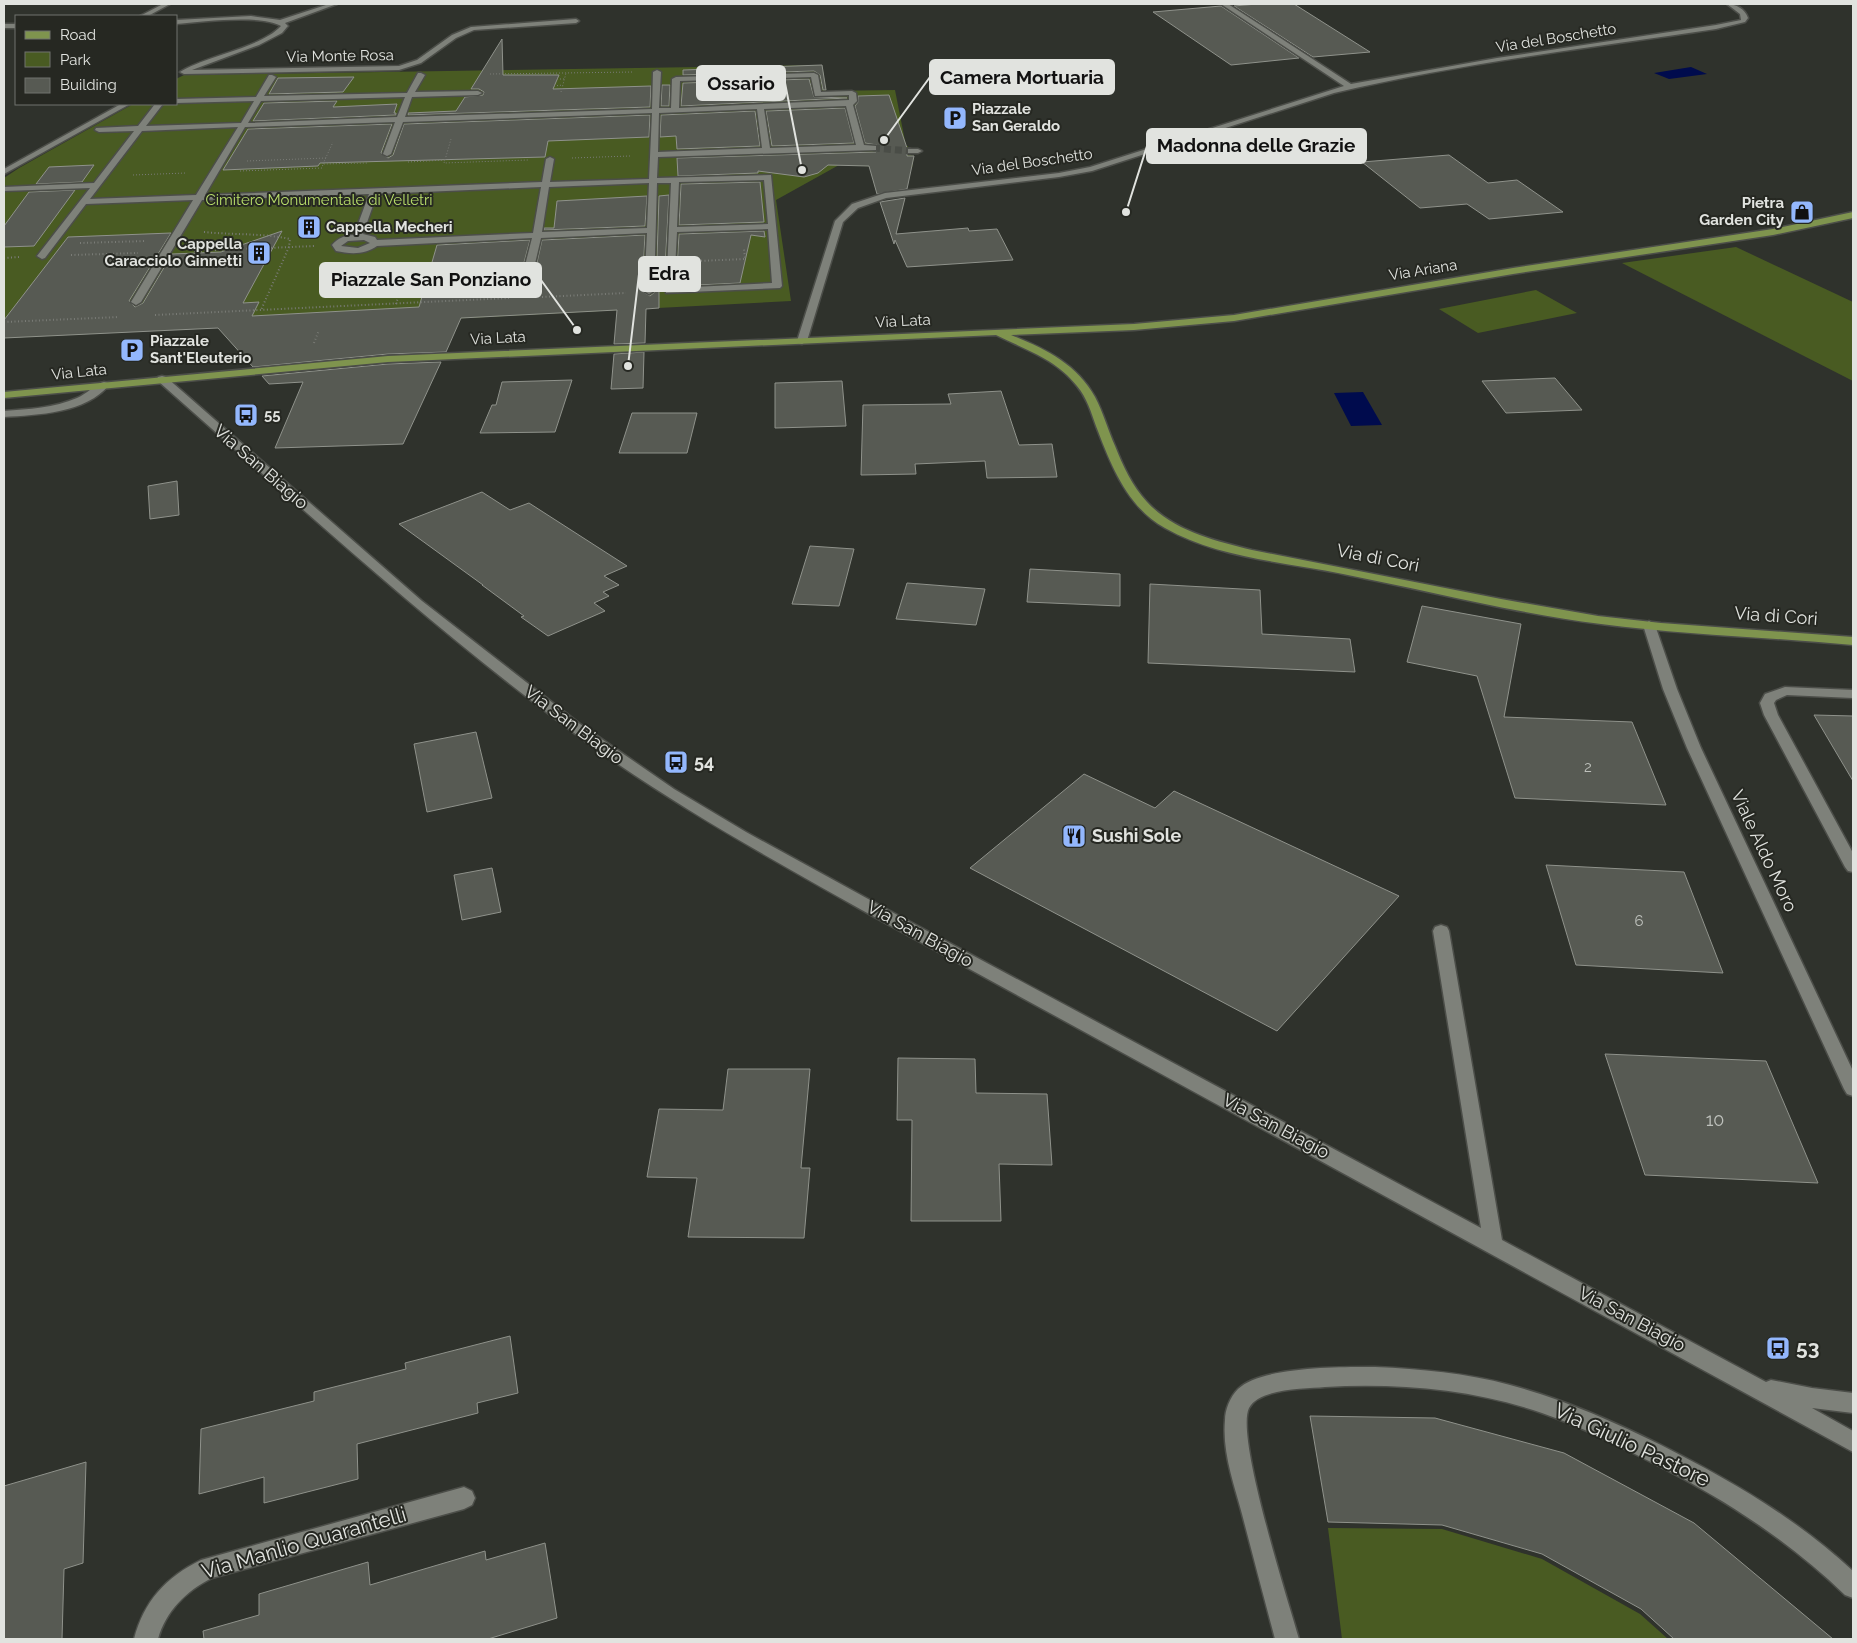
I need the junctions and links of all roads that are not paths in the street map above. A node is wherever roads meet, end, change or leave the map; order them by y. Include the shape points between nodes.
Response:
1 (167, 4) edge
2 (334, 4) edge
3 (1224, 4) edge
4 (1730, 4) edge
5 (145, 15) edge
6 (576, 21) dead end
7 (178, 22) edge
8 (282, 22) junction
9 (184, 72) junction
10 (657, 72) dead end
11 (178, 75) edge
12 (421, 75) dead end
13 (272, 78) dead end
14 (1349, 86) junction
15 (478, 93) dead end
16 (409, 96) junction
17 (259, 99) junction
18 (178, 101) edge
19 (849, 104) junction
20 (124, 105) edge
21 (158, 105) edge
22 (760, 107) junction
23 (675, 110) junction
24 (655, 111) junction
25 (400, 119) junction
26 (243, 125) junction
27 (140, 129) junction
28 (99, 130) dead end
29 (861, 147) junction
30 (873, 148) tunnel mouth
31 (766, 151) junction
32 (387, 154) dead end
33 (654, 155) junction
34 (550, 159) dead end
35 (4, 172) edge
36 (674, 180) junction
37 (652, 181) junction
38 (98, 185) junction
39 (544, 185) junction
40 (4, 189) edge
41 (374, 191) junction
42 (199, 198) junction
43 (85, 202) junction
44 (1853, 215) edge
45 (772, 226) junction
46 (650, 230) junction
47 (672, 230) junction
48 (537, 236) junction
49 (358, 237) junction
50 (374, 243) junction
51 (42, 256) dead end
52 (525, 285) dead end
53 (649, 291) road end
54 (136, 302) dead end
55 (995, 332) junction
56 (802, 341) junction
57 (162, 379) junction
58 (104, 385) junction
59 (4, 395) edge
60 (4, 414) edge
61 (1649, 626) junction
62 (1853, 641) edge
63 (1853, 694) edge
64 (1853, 868) edge
65 (1441, 931) dead end
66 (1853, 1089) edge
67 (1493, 1244) junction
68 (1749, 1382) junction
69 (1853, 1403) edge
70 (1853, 1442) edge
71 (464, 1498) dead end
72 (1853, 1587) edge
73 (146, 1639) edge
74 (1287, 1639) edge

1 - 5 street
2 - 8 street
3 - 14 street
4 - 14 street, Via del Boschetto via 1743,13 1744,19 1723,26
6 - 9 street, Via Monte Rosa via 473,28 413,65 400,68
7 - 8 street via 257,18
8 - 9 street via 284,29 274,36
9 - 11 street
10 - 24 street
12 - 16 street
13 - 17 street
14 - 56 street, Via del Boschetto via 1082,171 911,191 860,203 847,212 837,226
15 - 16 street
16 - 17 street
16 - 25 street
17 - 18 street
17 - 26 street
19 - 22 street
19 - 23 street via 853,101 852,93 818,94 814,75 676,79
19 - 29 street
20 - 35 street
21 - 27 street
22 - 23 street
22 - 31 street
23 - 24 street
24 - 25 street
24 - 33 street
25 - 26 street
25 - 32 street
26 - 27 street
26 - 42 street
27 - 28 street
27 - 38 street
29 - 30 street
29 - 31 street
31 - 33 street
33 - 37 street
34 - 39 street
36 - 37 street
36 - 45 street via 768,177
36 - 47 street
37 - 39 street
37 - 46 street
38 - 40 street
38 - 43 street
39 - 41 street
39 - 48 street
41 - 42 street
41 - 49 street
42 - 43 street
42 - 54 street
43 - 51 street
44 - 55 main road, Via Ariana via 1773,232 1530,268 1234,318 1150,326
45 - 47 street
45 - 47 street via 777,286 669,291
46 - 48 street
46 - 53 street
48 - 50 street
48 - 52 street
49 - 50 street via 372,239
49 - 50 street via 341,240 336,248 357,250 369,248
55 - 56 main road, Via Lata
55 - 61 main road, Via di Cori via 1047,355 1079,381 1093,404 1131,491 1154,515 1184,533 1242,550 1518,606
56 - 57 main road, Via Lata via 388,359
57 - 58 main road, Via Lata
57 - 67 street, Via San Biagio via 418,604 575,727 669,792 876,910
58 - 59 main road, Via Lata
58 - 60 street via 89,397 72,404
61 - 62 main road, Via di Cori
61 - 66 street, Viale Aldo Moro via 1697,754
63 - 64 street via 1785,692 1770,697 1767,702
65 - 67 street
67 - 68 street, Via San Biagio
68 - 69 street, Via San Biagio via 1812,1398
68 - 70 street, Via San Biagio
71 - 73 street, Via Manlio Quarantelli via 209,1568 180,1584 164,1599 154,1615
72 - 74 street, Via Giulio Pastore via 1801,1540 1746,1502 1571,1414 1502,1393 1430,1380 1369,1376 1326,1378 1258,1387 1238,1405 1235,1418 1239,1461

